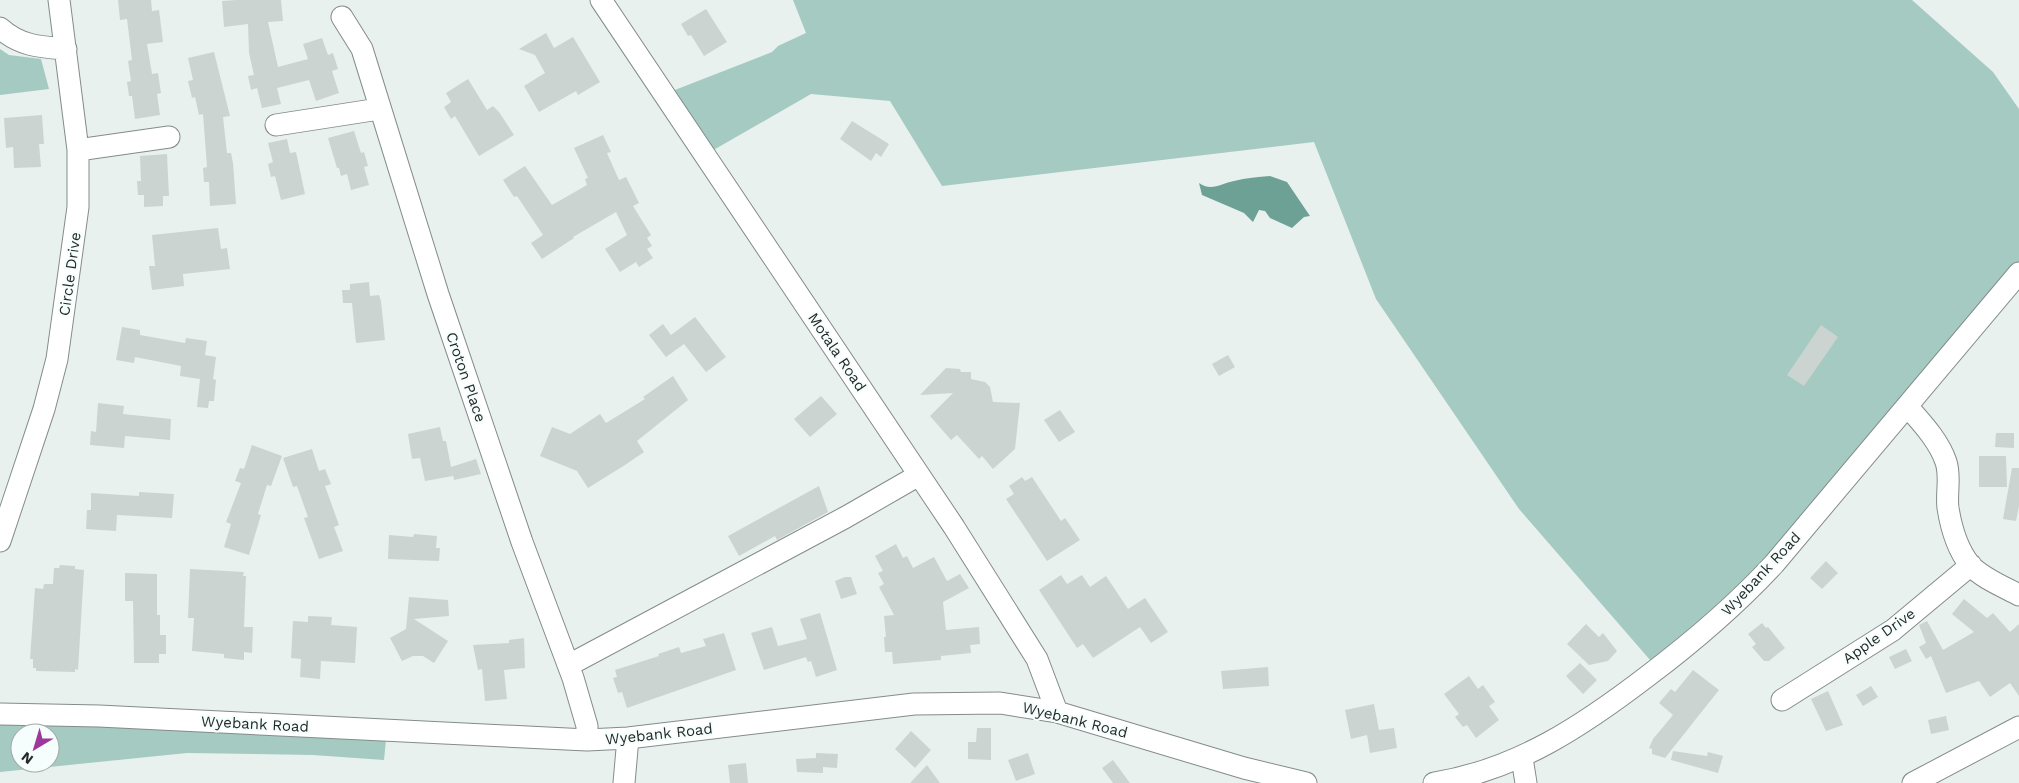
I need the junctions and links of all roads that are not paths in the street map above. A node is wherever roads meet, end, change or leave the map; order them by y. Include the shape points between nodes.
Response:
1 (59, 0) edge
2 (601, 0) edge
3 (342, 16) dead end
4 (0, 28) edge
5 (66, 49) junction
6 (379, 109) junction
7 (276, 125) dead end
8 (169, 137) dead end
9 (78, 150) junction
10 (2019, 273) edge
11 (1907, 406) junction
12 (919, 475) junction
13 (0, 541) edge
14 (1970, 565) junction
15 (2019, 595) edge
16 (568, 665) junction
17 (1782, 700) dead end
18 (1057, 712) junction
19 (0, 714) edge
20 (2019, 727) edge
21 (628, 738) junction
22 (587, 740) junction
23 (1522, 758) junction
24 (624, 783) edge
25 (1306, 783) edge
26 (1434, 783) edge
27 (1526, 783) edge
28 (1913, 783) edge

1 - 5 street, Circle Drive
2 - 12 street, Motala Road
3 - 6 street, Croton Place via 362,49
4 - 5 street via 28,45
5 - 9 street, Circle Drive
6 - 7 street
6 - 16 street, Croton Place via 522,542
8 - 9 street
9 - 13 street, Circle Drive via 78,207 57,359 44,409
10 - 11 street, Wyebank Road
11 - 14 street via 1930,433 1946,463 1948,507 1954,534
11 - 23 street, Wyebank Road via 1743,598 1690,644 1602,711
12 - 16 street
12 - 18 street, Motala Road via 1037,659
14 - 15 street
14 - 17 street, Apple Drive via 1893,630
16 - 22 street, Croton Place via 587,726
18 - 21 street, Wyebank Road via 1000,703 914,704
18 - 25 street, Wyebank Road via 1244,768
19 - 22 street, Wyebank Road via 109,716
20 - 28 street
21 - 22 street, Wyebank Road
21 - 24 street
23 - 26 street, Wyebank Road
23 - 27 street

